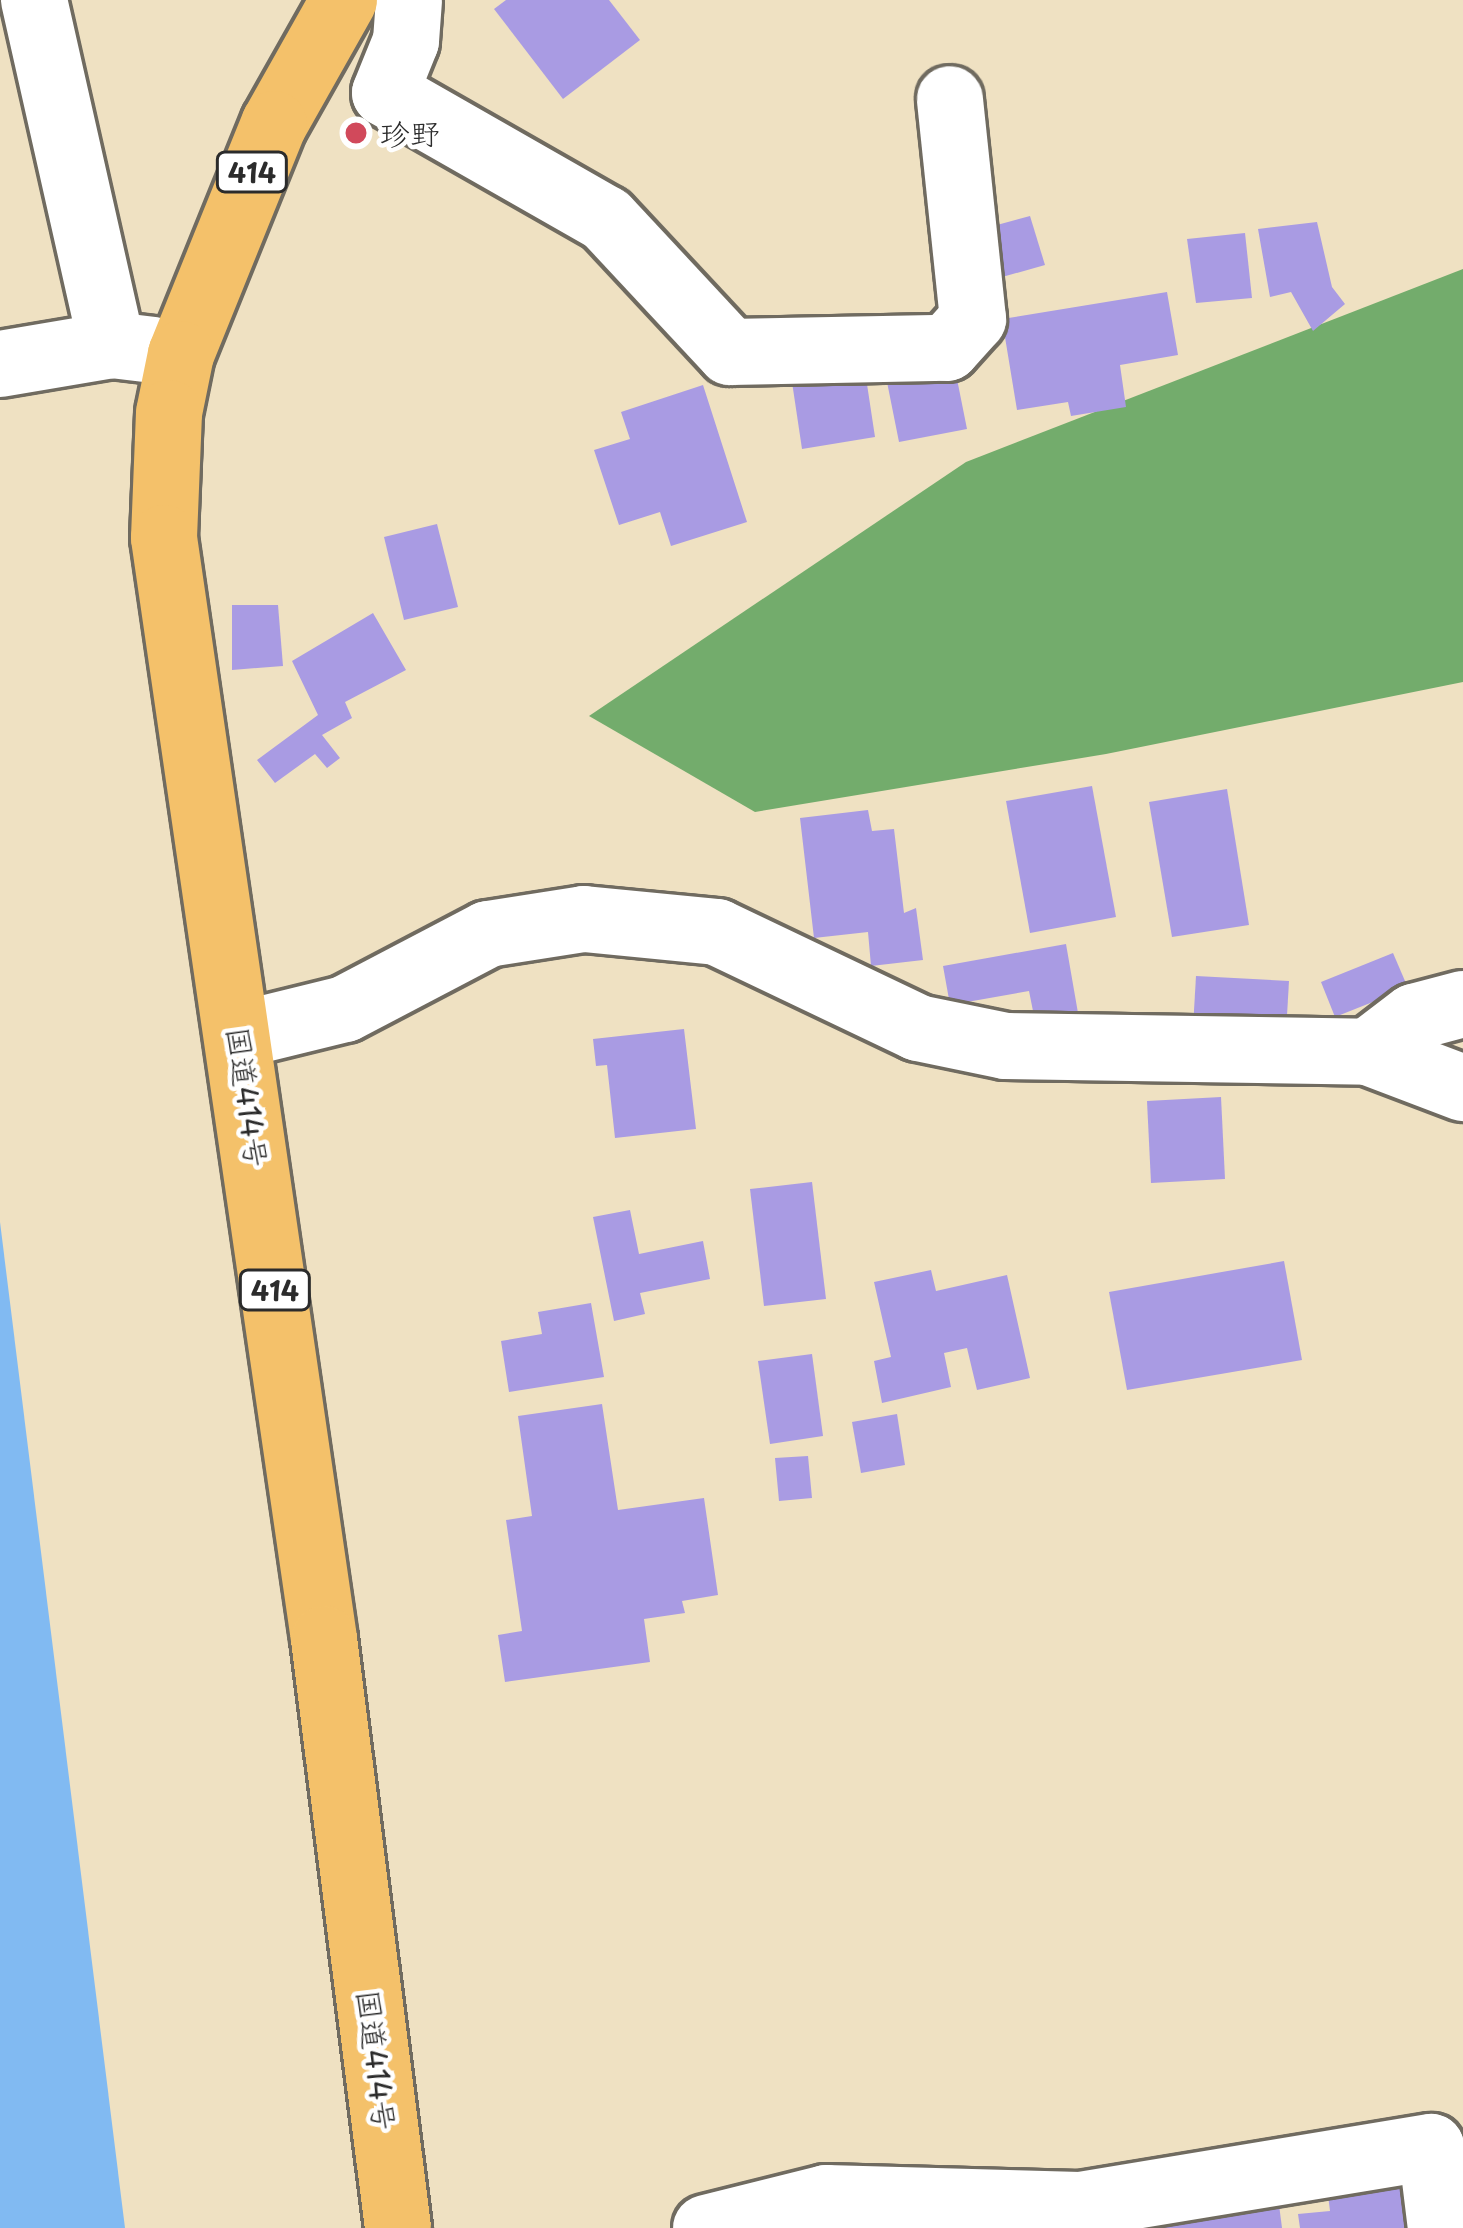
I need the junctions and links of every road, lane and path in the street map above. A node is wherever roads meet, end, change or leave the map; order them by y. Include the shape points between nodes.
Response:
1 (34, 0) edge
2 (344, 0) edge
3 (409, 0) edge
4 (950, 99) dead end
5 (181, 354) junction
6 (54, 356) edge
7 (1463, 1004) edge
8 (239, 1034) junction
9 (1368, 1052) junction
10 (1463, 1088) edge
11 (398, 2228) edge
12 (706, 2228) edge
13 (1441, 2228) edge

1 - 6 street
2 - 5 highway, 国道414号 / 414 via 274,124
3 - 4 street via 406,40 385,93 606,219 730,352 947,348 973,319
5 - 6 street
5 - 8 highway, 国道414号 / 414 via 169,413 166,572
7 - 9 street via 1414,1017
8 - 9 street via 345,1009 488,934 584,919 717,932 918,1028 1006,1046
8 - 11 highway, 国道414号 / 414
9 - 10 street
12 - 13 street via 826,2198 1080,2205 1431,2146

